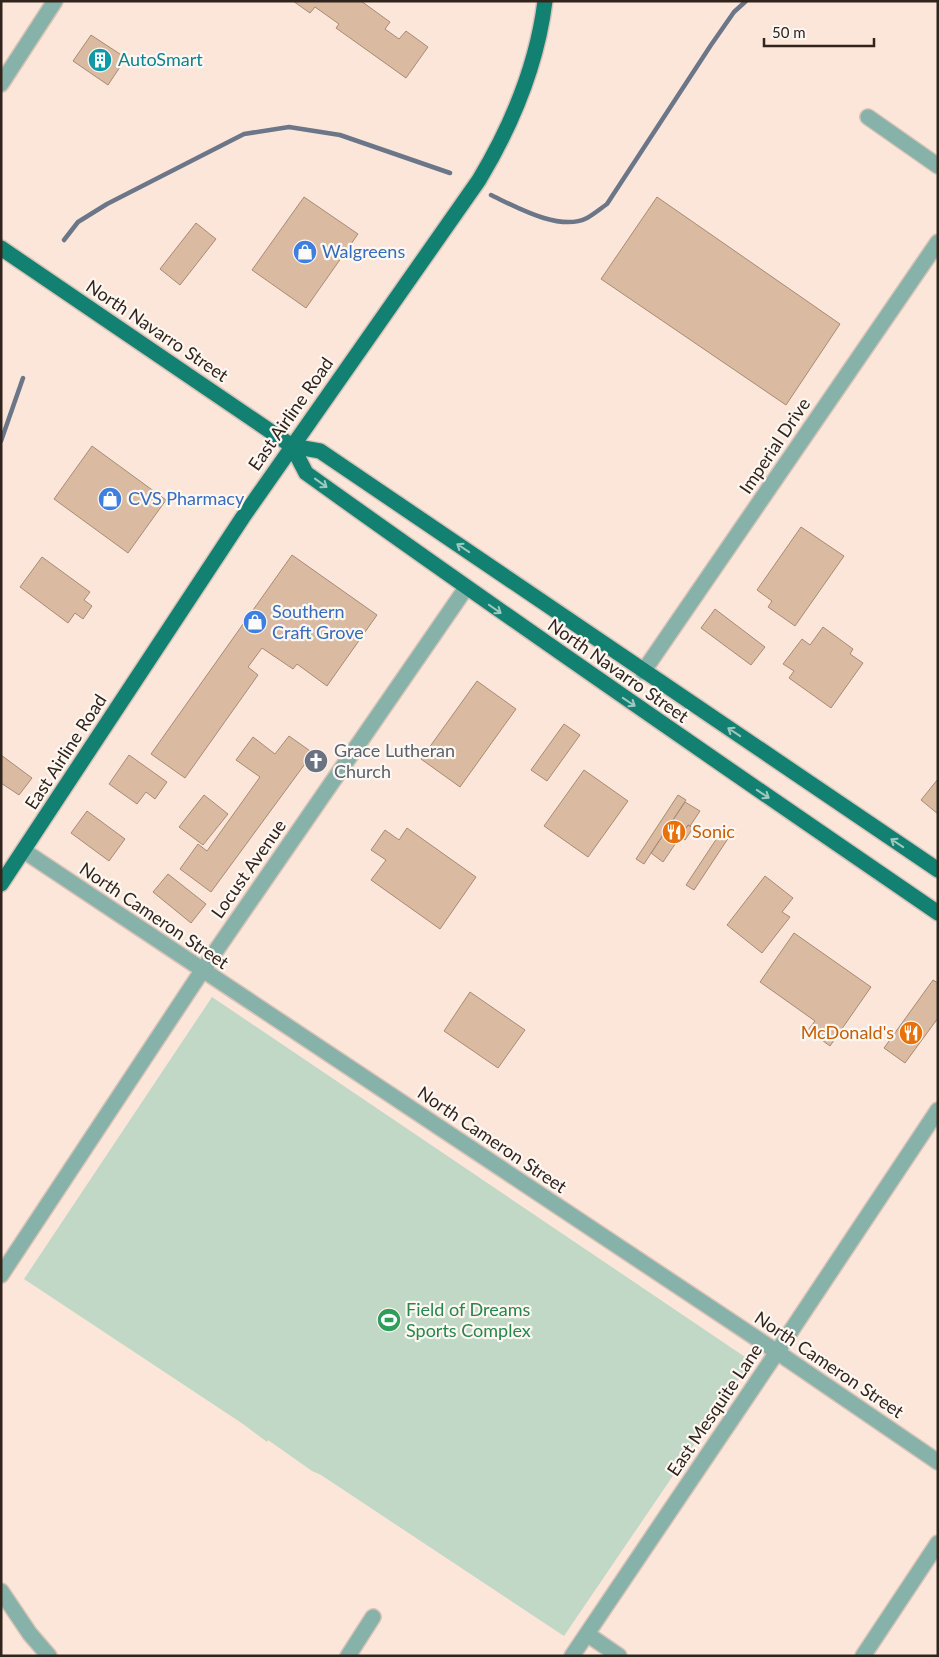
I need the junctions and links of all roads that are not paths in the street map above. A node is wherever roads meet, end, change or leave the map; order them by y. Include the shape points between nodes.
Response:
1 (55, 1) edge
2 (545, 1) edge
3 (1, 84) edge
4 (868, 117) dead end
5 (938, 166) edge
6 (938, 242) edge
7 (1, 248) edge
8 (292, 446) junction
9 (466, 588) junction
10 (643, 672) junction
11 (24, 851) junction
12 (938, 870) edge
13 (1, 884) edge
14 (938, 913) edge
15 (202, 970) junction
16 (938, 1110) edge
17 (1, 1275) edge
18 (777, 1352) junction
19 (938, 1462) edge
20 (938, 1543) edge
21 (1, 1592) edge
22 (373, 1617) dead end
23 (587, 1634) junction
24 (49, 1656) edge
25 (348, 1656) edge
26 (572, 1656) edge
27 (619, 1656) edge
28 (863, 1656) edge

1 - 3 street
2 - 8 main road, East Airline Road via 535,53 499,147 436,243
4 - 5 street
6 - 10 street, Imperial Drive
7 - 8 main road, North Navarro Street
8 -> 9 main road, North Navarro Street via 306,473
10 -> 8 main road, North Navarro Street via 320,451
8 - 11 main road, East Airline Road
9 -> 14 main road, North Navarro Street
9 - 15 street, Locust Avenue
12 -> 10 main road, North Navarro Street
11 - 13 main road, East Airline Road
11 - 15 street, North Cameron Street
15 - 17 street, Locust Avenue
15 - 18 street, North Cameron Street
16 - 18 street, East Mesquite Lane
18 - 19 street, North Cameron Street
18 - 23 street, East Mesquite Lane
20 - 28 street
21 - 24 street
22 - 25 street
23 - 26 street, East Mesquite Lane
23 - 27 street

